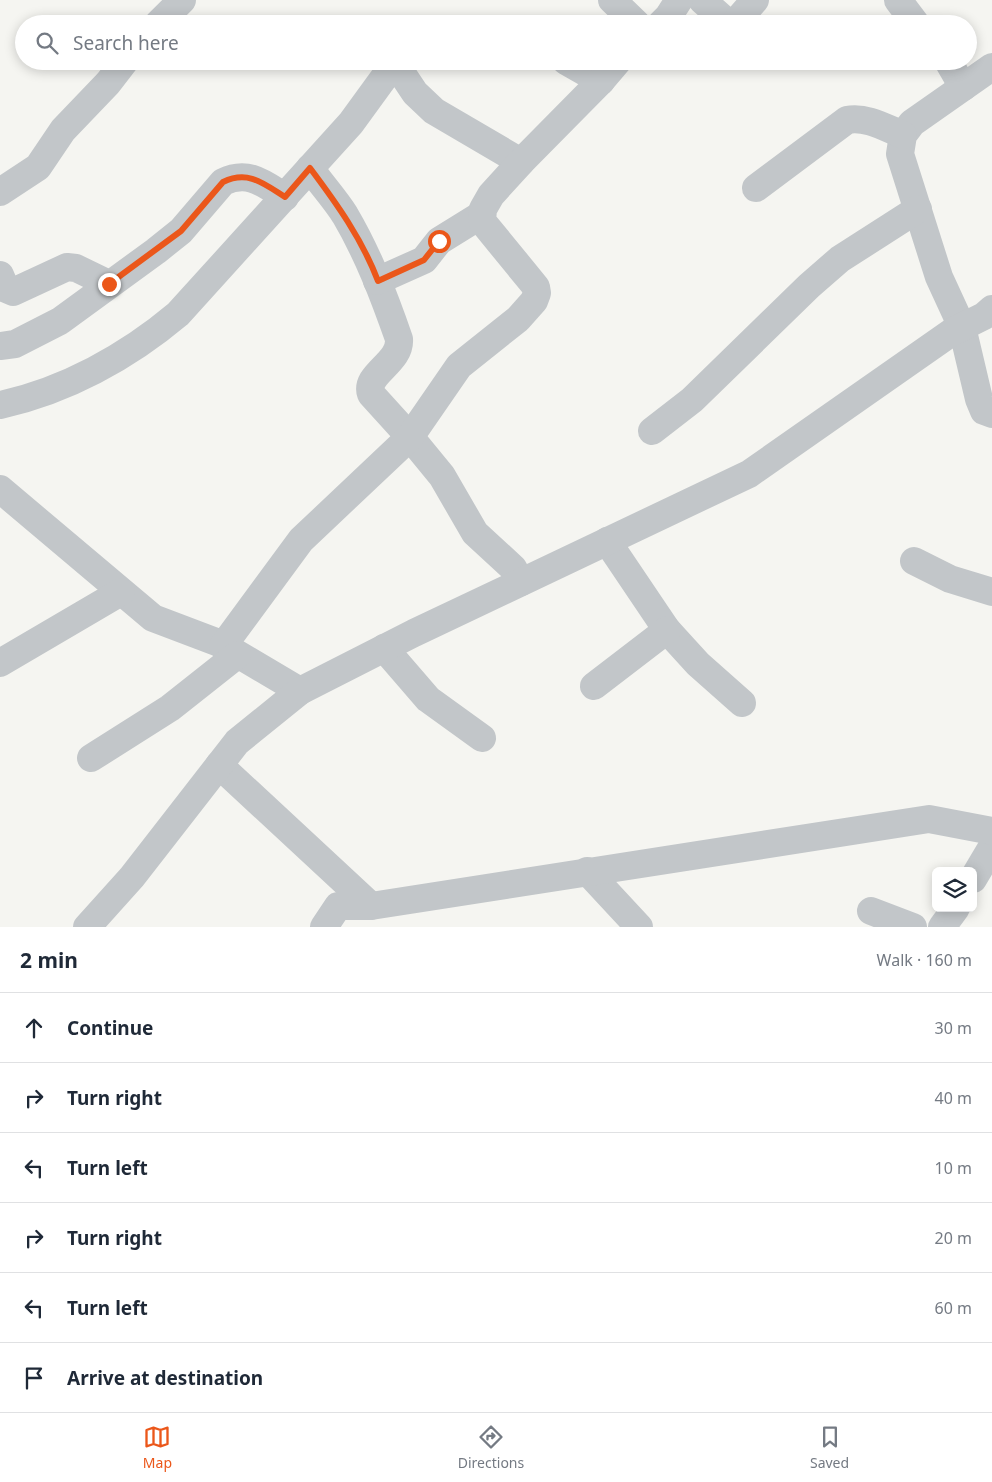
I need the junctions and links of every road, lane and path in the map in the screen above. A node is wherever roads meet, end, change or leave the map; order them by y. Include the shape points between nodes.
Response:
1 (182, 0) edge
2 (612, 0) edge
3 (679, 0) edge
4 (702, 0) edge
5 (755, 0) edge
6 (898, 0) edge
7 (167, 15) edge
8 (628, 15) edge
9 (669, 15) edge
10 (719, 15) edge
11 (742, 15) edge
12 (909, 15) edge
13 (992, 67) edge
14 (118, 70) edge
15 (391, 70) edge
16 (397, 70) edge
17 (953, 70) edge
18 (610, 71) edge
19 (963, 87) junction
20 (903, 135) junction
21 (521, 162) junction
22 (310, 168) junction
23 (756, 188) dead end
24 (0, 192) edge
25 (285, 197) junction
26 (918, 209) junction
27 (482, 215) junction
28 (0, 275) edge
29 (378, 281) junction
30 (109, 284) junction
31 (992, 309) edge
32 (962, 327) junction
33 (0, 346) edge
34 (0, 405) edge
35 (992, 414) edge
36 (652, 431) dead end
37 (410, 438) junction
38 (1, 491) edge
39 (608, 541) junction
40 (914, 561) dead end
41 (521, 582) junction
42 (121, 592) junction
43 (992, 592) edge
44 (667, 630) junction
45 (384, 648) junction
46 (230, 650) junction
47 (0, 663) edge
48 (594, 686) dead end
49 (300, 691) junction
50 (742, 703) dead end
51 (482, 738) dead end
52 (91, 758) dead end
53 (219, 765) junction
54 (992, 831) edge
55 (992, 847) edge
56 (587, 871) junction
57 (977, 872) edge
58 (371, 906) junction
59 (871, 911) dead end
60 (953, 912) edge
61 (87, 927) edge
62 (324, 927) edge
63 (639, 927) edge
64 (913, 927) edge
65 (942, 927) edge

1 - 7 street
2 - 8 street
3 - 9 street
4 - 10 street
5 - 11 street
6 - 12 street
13 - 19 street
14 - 24 street via 63,130 38,167
15 - 22 street via 351,124
16 - 21 street via 434,111
17 - 19 street
18 - 21 street
19 - 20 street via 912,123
20 - 23 street via 867,121 847,120
20 - 26 street via 900,154
21 - 27 street via 491,195
22 - 25 street
22 - 29 street via 343,213
25 - 30 street via 242,176 223,182 181,231
25 - 34 street via 178,314 158,330 121,355 56,388 30,399
26 - 32 street via 939,277
26 - 36 street via 840,259 698,394
27 - 29 street via 439,241 424,260
27 - 37 street via 487,228 536,287 536,296 518,319 459,366
28 - 30 street via 6,289 12,292 67,267
29 - 37 street via 400,345 371,381 370,394
30 - 33 street via 60,321 15,344
31 - 32 street
32 - 35 street via 979,399 984,411
32 - 39 street via 749,474
37 - 41 street via 446,483 475,533 513,568
37 - 46 street via 301,540
38 - 42 street
39 - 41 street
39 - 44 street
40 - 43 street via 950,579
41 - 45 street
42 - 46 street via 153,618
42 - 47 street
44 - 48 street
44 - 50 street via 698,664
45 - 49 street
45 - 51 street via 428,699
46 - 49 street
46 - 52 street via 170,708
49 - 53 street via 237,742
53 - 58 street
53 - 61 street via 132,877
54 - 56 street via 929,819
55 - 57 street
56 - 58 street
56 - 63 street
58 - 62 street via 338,906
59 - 64 street
60 - 65 street

